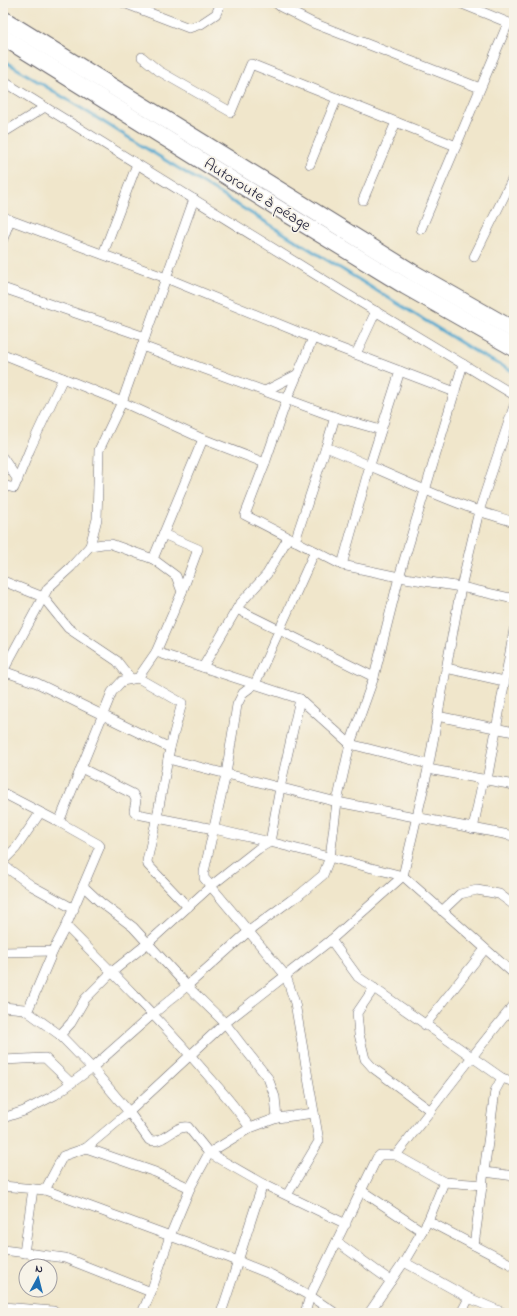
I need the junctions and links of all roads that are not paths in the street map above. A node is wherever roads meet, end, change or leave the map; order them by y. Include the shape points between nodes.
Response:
1 (124, 3) edge
2 (221, 3) edge
3 (276, 3) edge
4 (460, 3) edge
5 (3, 19) edge
6 (511, 24) edge
7 (3, 37) edge
8 (142, 57) dead end
9 (3, 81) edge
10 (480, 88) junction
11 (337, 98) junction
12 (45, 108) junction
13 (396, 122) junction
14 (3, 133) edge
15 (456, 146) junction
16 (137, 164) junction
17 (310, 164) dead end
18 (514, 176) edge
19 (194, 199) junction
20 (363, 200) dead end
21 (6, 218) edge
22 (421, 229) dead end
23 (3, 239) edge
24 (103, 254) junction
25 (474, 257) dead end
26 (166, 278) junction
27 (3, 288) edge
28 (376, 311) junction
29 (514, 330) edge
30 (313, 338) junction
31 (144, 341) junction
32 (514, 348) edge
33 (3, 354) edge
34 (356, 354) junction
35 (463, 364) junction
36 (400, 371) junction
37 (298, 374) junction
38 (63, 378) junction
39 (265, 391) junction
40 (455, 392) junction
41 (514, 395) edge
42 (288, 399) junction
43 (122, 402) junction
44 (514, 406) edge
45 (335, 417) junction
46 (381, 430) junction
47 (203, 439) junction
48 (326, 447) junction
49 (3, 458) edge
50 (265, 463) junction
51 (370, 465) junction
52 (18, 480) junction
53 (3, 485) edge
54 (425, 490) junction
55 (479, 511) junction
56 (514, 522) edge
57 (163, 534) junction
58 (292, 539) junction
59 (90, 546) junction
60 (315, 551) junction
61 (153, 559) junction
62 (342, 565) junction
63 (399, 576) junction
64 (3, 581) edge
65 (461, 587) junction
66 (182, 592) junction
67 (43, 597) junction
68 (514, 599) edge
69 (237, 609) junction
70 (280, 629) junction
71 (514, 630) edge
72 (156, 652) junction
73 (203, 667) junction
74 (446, 668) junction
75 (510, 668) edge
76 (3, 671) edge
77 (374, 677) junction
78 (134, 678) junction
79 (504, 681) junction
80 (255, 684) junction
81 (300, 699) junction
82 (102, 714) junction
83 (437, 716) junction
84 (496, 728) junction
85 (514, 732) edge
86 (350, 744) junction
87 (170, 748) junction
88 (168, 759) junction
89 (428, 766) junction
90 (81, 768) junction
91 (226, 774) junction
92 (485, 780) junction
93 (514, 785) edge
94 (280, 788) junction
95 (4, 794) edge
96 (337, 802) junction
97 (40, 812) junction
98 (157, 818) junction
99 (416, 818) junction
100 (59, 822) junction
101 (214, 829) junction
102 (473, 829) junction
103 (514, 836) edge
104 (270, 842) junction
105 (330, 857) junction
106 (3, 861) edge
107 (3, 865) edge
108 (403, 876) junction
109 (83, 886) junction
110 (211, 886) junction
111 (514, 905) edge
112 (188, 907) junction
113 (74, 909) junction
114 (442, 911) junction
115 (66, 926) junction
116 (249, 931) junction
117 (331, 940) junction
118 (148, 943) junction
119 (485, 948) junction
120 (53, 951) junction
121 (3, 952) edge
122 (112, 972) junction
123 (514, 974) edge
124 (286, 976) junction
125 (187, 986) junction
126 (374, 988) junction
127 (514, 1005) edge
128 (3, 1007) edge
129 (28, 1010) junction
130 (152, 1014) junction
131 (225, 1023) junction
132 (425, 1025) junction
133 (60, 1035) junction
134 (190, 1054) junction
135 (471, 1057) junction
136 (3, 1060) edge
137 (92, 1068) junction
138 (502, 1078) junction
139 (514, 1082) edge
140 (71, 1084) junction
141 (431, 1111) junction
142 (129, 1112) junction
143 (314, 1113) junction
144 (3, 1118) edge
145 (277, 1118) junction
146 (250, 1128) junction
147 (86, 1148) junction
148 (209, 1153) junction
149 (396, 1155) junction
150 (484, 1172) junction
151 (514, 1176) edge
152 (444, 1182) junction
153 (263, 1184) junction
154 (483, 1185) junction
155 (3, 1186) edge
156 (190, 1188) junction
157 (33, 1189) junction
158 (45, 1190) junction
159 (362, 1191) junction
160 (287, 1195) junction
161 (428, 1221) junction
162 (346, 1224) junction
163 (422, 1231) junction
164 (170, 1236) junction
165 (337, 1242) junction
166 (474, 1245) junction
167 (3, 1250) edge
168 (24, 1253) junction
169 (238, 1261) junction
170 (404, 1262) junction
171 (514, 1266) edge
172 (391, 1281) junction
173 (151, 1292) junction
174 (310, 1296) junction
175 (469, 1298) junction
176 (3, 1307) edge
177 (58, 1313) edge
178 (142, 1313) edge
179 (221, 1313) edge
180 (305, 1313) edge
181 (335, 1313) edge
182 (369, 1313) edge
183 (461, 1313) edge
184 (504, 1313) edge

1 - 2 street via 189,28 216,14
3 - 10 street via 313,23
4 - 6 street
5 - 29 highway via 412,272
6 - 10 street
7 - 32 highway, Autoroute à péage via 405,286
8 - 11 street via 159,71 231,112 251,64
9 - 12 street
10 - 15 street
11 - 13 street
11 - 17 street
12 - 14 street
12 - 16 street
13 - 15 street
13 - 20 street
15 - 22 street
16 - 19 street
16 - 24 street
18 - 25 street
19 - 26 street
19 - 28 street
21 - 23 street
21 - 24 street
24 - 26 street
26 - 30 street
26 - 31 street
27 - 31 street
28 - 34 street
28 - 35 street
30 - 34 street
30 - 37 street
31 - 39 street
31 - 43 street
33 - 38 street
34 - 36 street
35 - 40 street
35 - 41 street
36 - 40 street
36 - 46 street
37 - 39 street
37 - 42 street
38 - 43 street
38 - 52 street
39 - 42 street
40 - 54 street
42 - 45 street
42 - 50 street
43 - 47 street
43 - 59 street via 99,450 97,519
44 - 55 street
45 - 46 street
45 - 48 street
46 - 51 street
47 - 50 street
47 - 57 street
48 - 51 street
48 - 58 street
49 - 52 street
50 - 58 street via 245,515
51 - 54 street
51 - 62 street
52 - 53 street via 14,488
54 - 55 street
54 - 63 street
55 - 56 street
55 - 65 street
57 - 61 street
57 - 66 street via 198,549
58 - 60 street
58 - 69 street
59 - 61 street via 111,544
59 - 67 street via 48,588
60 - 62 street
60 - 70 street
61 - 66 street via 176,576
62 - 63 street
63 - 65 street
63 - 77 street
64 - 67 street
65 - 68 street
65 - 74 street
66 - 72 street
67 - 76 street
67 - 78 street via 68,628 117,661
69 - 70 street
69 - 73 street
70 - 77 street
70 - 80 street
71 - 75 street
72 - 73 street
72 - 78 street
73 - 80 street
74 - 79 street
74 - 83 street
75 - 79 street
76 - 82 street via 37,683
77 - 86 street
78 - 82 street via 122,681 112,692
78 - 87 street via 182,703
79 - 84 street
80 - 81 street
80 - 91 street via 243,693 237,705
81 - 86 street
81 - 94 street
82 - 87 street
82 - 90 street
83 - 84 street
83 - 89 street
84 - 85 street
84 - 92 street
86 - 89 street
86 - 96 street
87 - 88 street
88 - 91 street
88 - 98 street
89 - 92 street
89 - 99 street
90 - 98 street via 133,794 136,800 134,811 137,814
90 - 100 street
91 - 94 street
91 - 101 street
92 - 93 street
92 - 102 street
94 - 96 street
94 - 104 street
95 - 97 street
96 - 99 street
96 - 105 street
97 - 100 street
97 - 106 street via 16,848
98 - 101 street
98 - 112 street via 147,856 148,865
99 - 102 street
99 - 108 street
100 - 109 street via 100,846
101 - 104 street
101 - 110 street via 204,872 204,878
102 - 103 street
104 - 105 street
104 - 110 street
105 - 108 street
105 - 116 street via 323,875
107 - 113 street via 32,886
108 - 114 street
108 - 117 street
109 - 113 street
109 - 118 street via 134,927
110 - 112 street
110 - 116 street
111 - 114 street via 499,894 477,890 460,894
112 - 118 street
113 - 115 street
114 - 119 street
115 - 120 street
115 - 122 street
116 - 124 street
116 - 125 street
117 - 124 street
117 - 126 street via 358,976
118 - 122 street
118 - 125 street
119 - 123 street
119 - 132 street
120 - 121 street
120 - 129 street
122 - 130 street
122 - 133 street via 85,999 71,1024
124 - 131 street
124 - 143 street via 295,1003
125 - 130 street
125 - 131 street
126 - 132 street
126 - 141 street via 358,1013 359,1034 365,1059 373,1068
127 - 135 street
128 - 129 street via 21,1007
129 - 133 street
130 - 134 street
130 - 137 street
131 - 134 street
131 - 145 street via 268,1078 275,1097
132 - 135 street
133 - 137 street
134 - 142 street
134 - 146 street
135 - 138 street
135 - 141 street
136 - 140 street via 45,1058
137 - 140 street
137 - 142 street
138 - 139 street
138 - 150 street via 495,1091
140 - 144 street via 37,1105
141 - 149 street
142 - 147 street
142 - 148 street via 149,1140 158,1141 179,1128 188,1127
143 - 145 street
143 - 160 street via 319,1141
145 - 146 street
146 - 148 street
147 - 156 street via 156,1172
147 - 158 street via 62,1156
148 - 153 street
148 - 156 street
149 - 152 street
149 - 159 street via 380,1155
150 - 151 street
150 - 154 street
152 - 154 street
152 - 161 street
153 - 160 street
153 - 169 street
154 - 166 street
155 - 157 street
156 - 164 street
157 - 158 street
157 - 168 street
158 - 164 street
159 - 162 street
159 - 163 street
160 - 162 street
161 - 163 street
161 - 166 street
162 - 165 street
163 - 170 street
164 - 169 street
164 - 173 street
165 - 172 street
165 - 174 street
166 - 171 street
167 - 168 street
168 - 173 street via 65,1258
169 - 174 street via 272,1275
169 - 179 street
170 - 172 street
170 - 175 street
172 - 182 street
173 - 178 street
174 - 180 street
174 - 181 street
175 - 183 street
175 - 184 street
176 - 177 street

